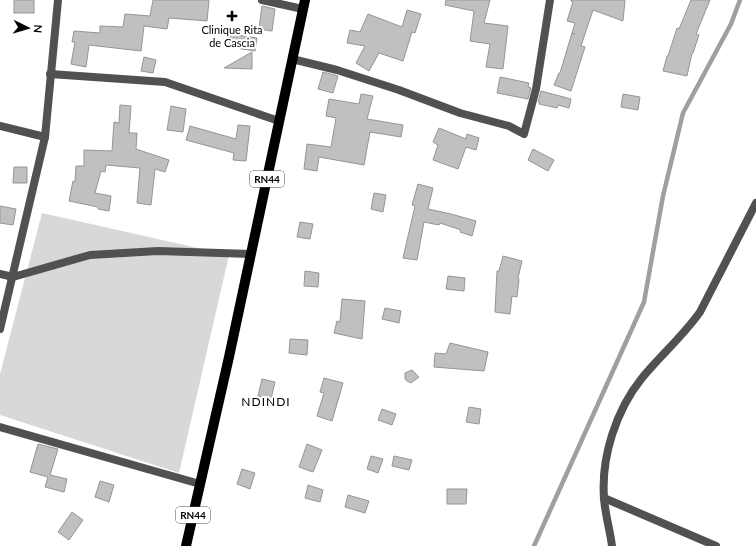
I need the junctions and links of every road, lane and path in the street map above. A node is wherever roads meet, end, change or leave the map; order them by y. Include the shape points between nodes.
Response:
1 (58, 0) edge
2 (262, 0) edge
3 (550, 0) edge
4 (304, 4) edge
5 (292, 59) junction
6 (50, 74) junction
7 (279, 121) junction
8 (0, 126) edge
9 (45, 137) junction
10 (756, 202) edge
11 (251, 254) junction
12 (0, 274) edge
13 (13, 277) junction
14 (0, 329) edge
15 (0, 427) edge
16 (200, 484) junction
17 (604, 498) junction
18 (186, 546) edge
19 (612, 546) edge
20 (716, 546) edge

1 - 6 street
2 - 4 street
3 - 5 street via 536,88 524,134 509,126 460,113 399,90
4 - 5 main road, RN44
5 - 7 main road, RN44
6 - 7 street via 165,82
6 - 9 street
7 - 11 main road, RN44
8 - 9 street
9 - 13 street
10 - 17 street via 700,312 663,353 626,401 610,440 604,478
11 - 13 street via 158,251 90,255
11 - 16 main road, RN44
12 - 13 street
13 - 14 street
15 - 16 street
16 - 18 main road, RN44
17 - 19 street
17 - 20 street

